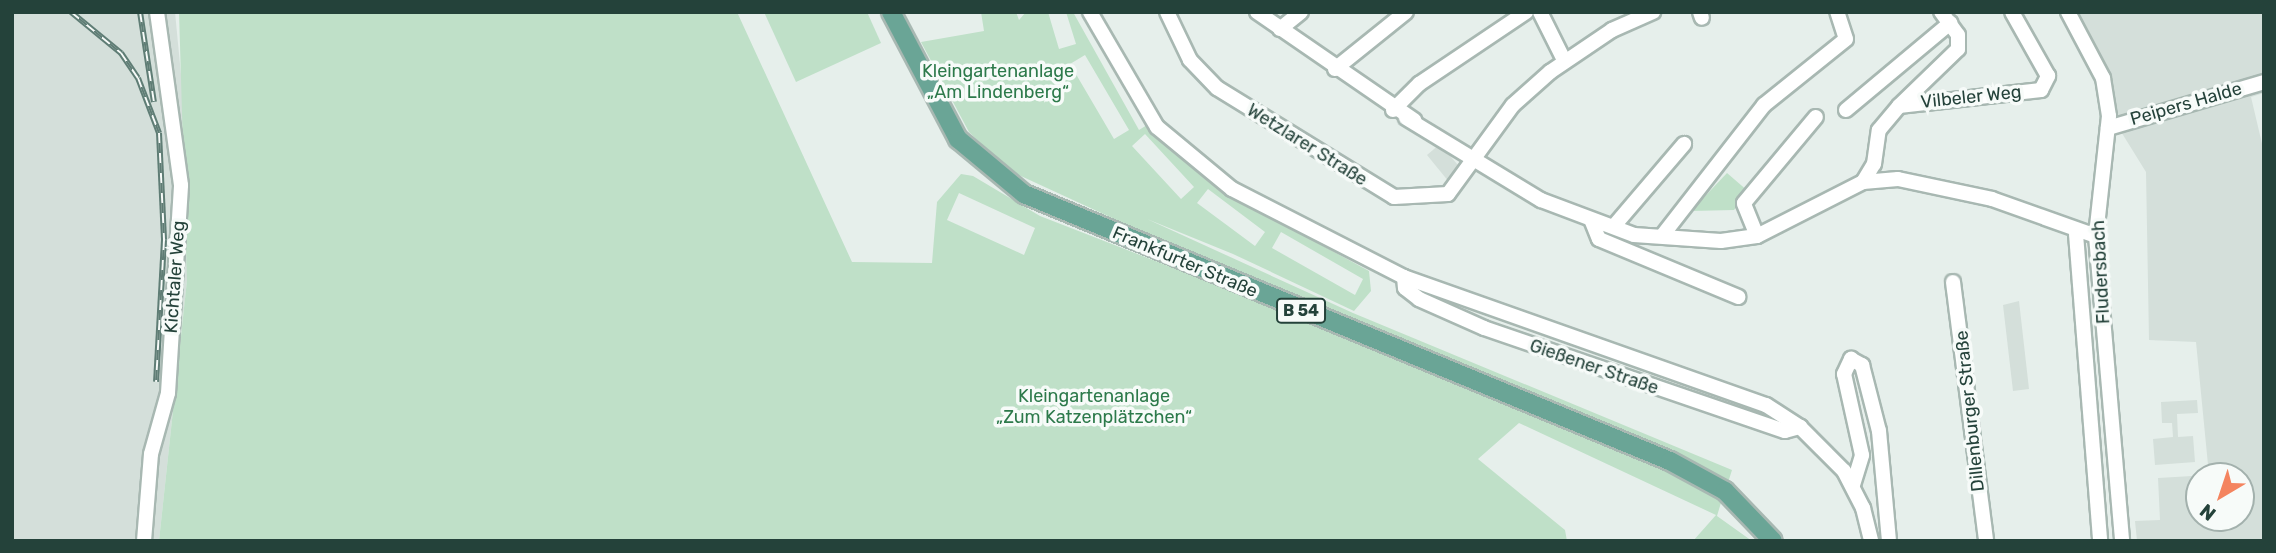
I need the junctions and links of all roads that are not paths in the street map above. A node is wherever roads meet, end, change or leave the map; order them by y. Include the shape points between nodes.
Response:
1 (157, 12) edge
2 (891, 12) edge
3 (1090, 12) edge
4 (1167, 12) edge
5 (1257, 12) edge
6 (1301, 12) edge
7 (1406, 12) edge
8 (1526, 12) edge
9 (1540, 12) edge
10 (1653, 12) edge
11 (1837, 12) edge
12 (2012, 12) edge
13 (2068, 12) edge
14 (1945, 18) edge
15 (1280, 29) junction
16 (1564, 60) junction
17 (1335, 69) junction
18 (2264, 82) edge
19 (1899, 106) junction
20 (1393, 110) junction
21 (1846, 110) dead end
22 (1816, 117) dead end
23 (2108, 128) junction
24 (1684, 144) dead end
25 (1470, 158) junction
26 (1863, 182) junction
27 (1592, 222) junction
28 (1619, 227) junction
29 (1655, 234) junction
30 (2077, 234) junction
31 (1757, 236) junction
32 (2096, 236) junction
33 (1404, 277) junction
34 (1953, 282) dead end
35 (1738, 297) dead end
36 (1800, 427) junction
37 (1853, 485) junction
38 (144, 541) edge
39 (1773, 541) edge
40 (1871, 541) edge
41 (1889, 541) edge
42 (1986, 541) edge
43 (2100, 541) edge
44 (2122, 541) edge

1 - 38 street, Kichtaler Weg via 181,185 167,393 151,454
2 - 39 main road, Frankfurter Straße / B 54 via 958,139 1024,194 1670,461 1725,491
3 - 33 street, Gießener Straße via 1153,121 1188,158 1281,219
4 - 25 street, Wetzlarer Straße via 1190,60 1217,88 1394,197 1448,194
5 - 15 street
6 - 15 street
7 - 17 street
8 - 20 street via 1419,85
9 - 16 street
10 - 16 street
11 - 29 street via 1846,38 1764,104
12 - 19 street, Vilbeler Weg via 2048,76 2041,90
13 - 23 street, Fludersbach via 2102,78
14 - 19 street via 1958,48
14 - 21 street
15 - 17 street
16 - 25 street via 1513,105
17 - 20 street
18 - 23 street, Peipers Halde
19 - 26 street, Vilbeler Weg via 1880,130 1874,164
20 - 25 street
22 - 31 street via 1744,203
23 - 32 street, Fludersbach
24 - 28 street
25 - 27 street
26 - 30 street via 1898,179 1992,199
26 - 31 street
27 - 28 street
27 - 35 street via 1599,239
28 - 29 street
29 - 31 street via 1721,241
30 - 32 street
30 - 43 street, Fludersbach
32 - 44 street, Fludersbach
33 - 36 street, Gießener Straße via 1733,390
33 - 36 street, Gießener Straße via 1405,288 1419,299 1484,328 1785,431
34 - 42 street, Dillenburger Straße
36 - 37 street, Gießener Straße
37 - 40 street, Gießener Straße
37 - 41 street via 1861,455 1844,374 1851,359 1862,365 1879,431

